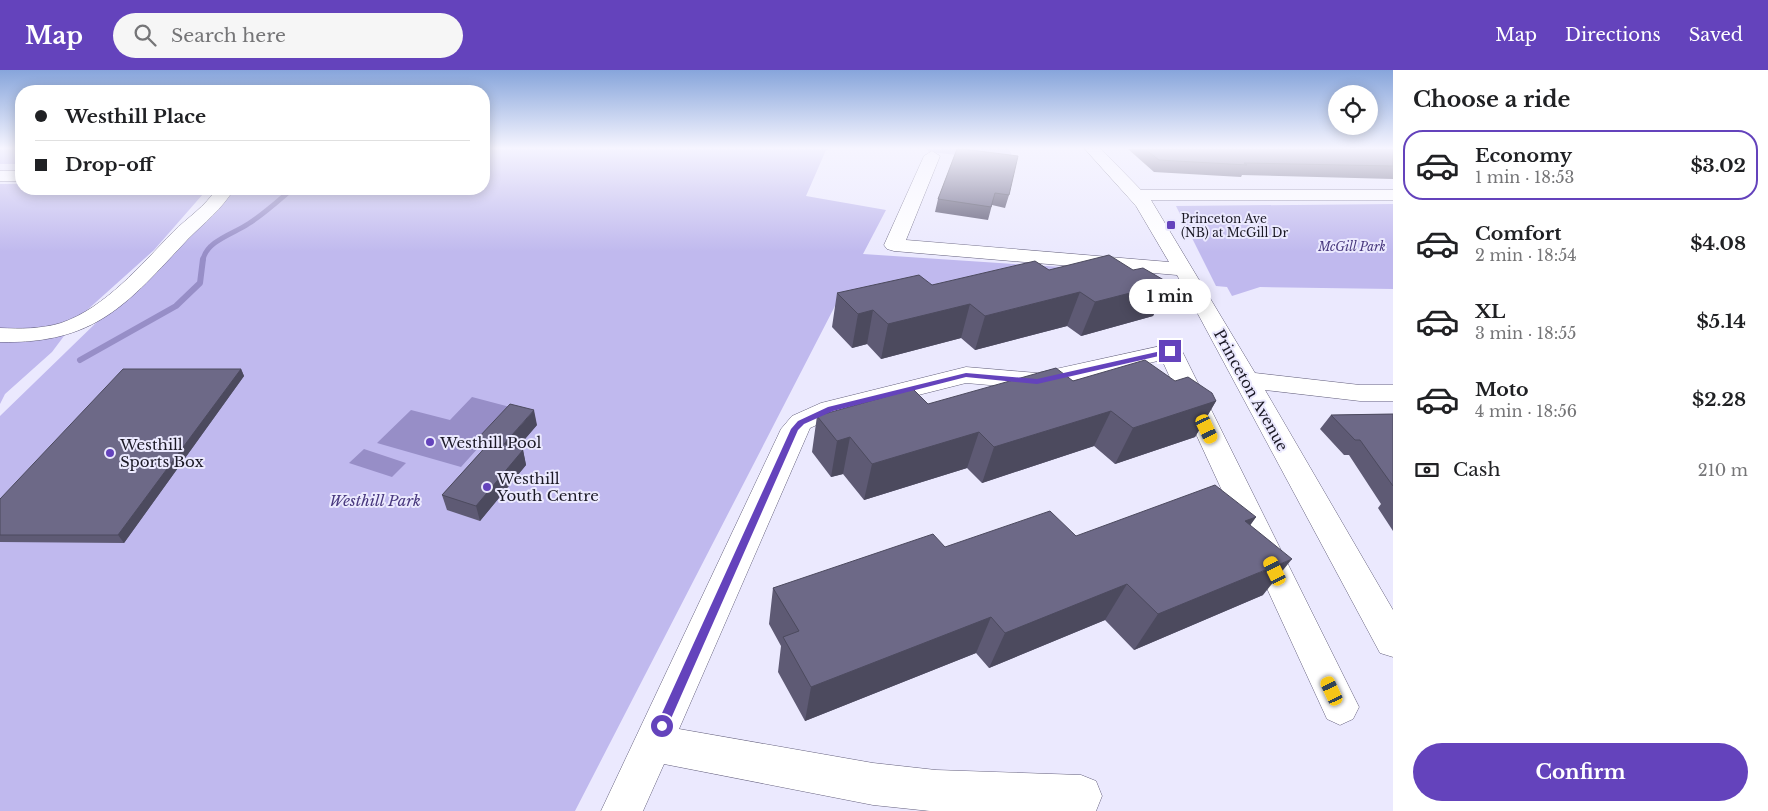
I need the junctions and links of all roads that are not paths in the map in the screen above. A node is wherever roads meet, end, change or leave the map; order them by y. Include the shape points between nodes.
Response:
1 (920, 184) edge
2 (1127, 184) edge
3 (219, 195) edge
4 (1138, 195) junction
5 (1393, 195) edge
6 (1184, 269) junction
7 (0, 335) edge
8 (1245, 380) junction
9 (1393, 393) edge
10 (1393, 642) edge
11 (1340, 708) dead end
12 (654, 743) junction
13 (1081, 796) dead end
14 (622, 811) edge

1 - 6 street via 894,245
2 - 4 street, Princeton Avenue
3 - 7 street via 161,256 101,311 80,324 45,334
4 - 5 street
4 - 6 street, Princeton Avenue
6 - 8 street, Princeton Avenue
8 - 9 street via 1360,394
8 - 10 street, Princeton Avenue
11 - 12 street via 1170,351 1037,381 966,375 830,409 801,422 795,429
12 - 13 street via 873,784 936,791
12 - 14 street

